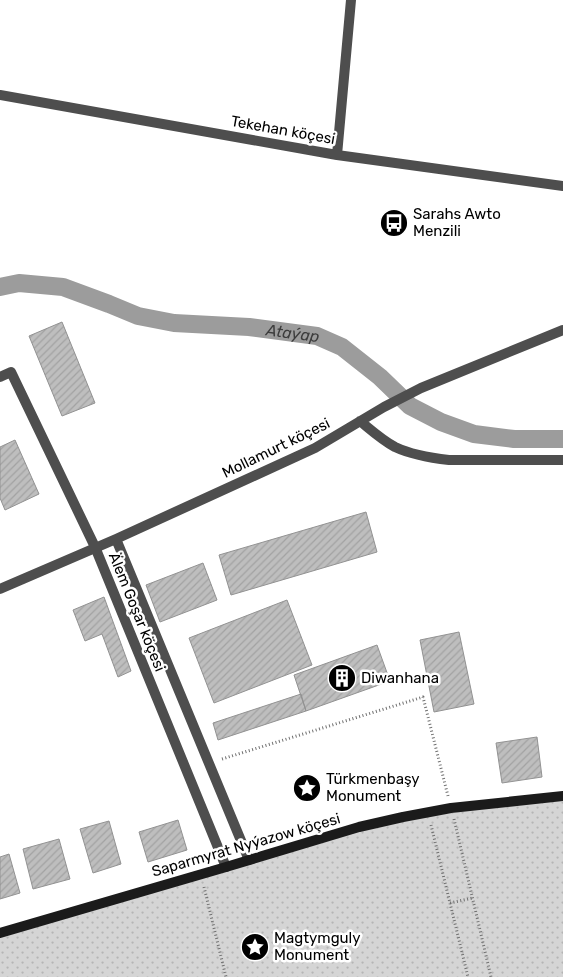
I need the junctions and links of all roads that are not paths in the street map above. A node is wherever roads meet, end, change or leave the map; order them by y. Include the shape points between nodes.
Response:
1 (351, 0) edge
2 (0, 95) edge
3 (337, 155) junction
4 (563, 186) edge
5 (563, 330) edge
6 (0, 377) edge
7 (360, 421) junction
8 (563, 460) edge
9 (116, 539) junction
10 (94, 547) junction
11 (0, 589) edge
12 (563, 796) edge
13 (248, 860) junction
14 (226, 867) junction
15 (0, 932) edge

1 - 3 street
2 - 3 street, Tekehan köçesi
3 - 4 street, Tekehan köçesi
5 - 7 street, Mollamurt köçesi via 421,388
6 - 10 street, Älem Goşar köçesi via 11,372
7 - 8 street via 396,447 433,458
7 - 9 street, Mollamurt köçesi via 315,448
9 - 10 street, Mollamurt köçesi
9 - 13 street, Älem Goşar köçesi
10 - 11 street, Mollamurt köçesi
10 - 14 street, Älem Goşar köçesi
12 - 13 street, Saparmyrat Nyýazow köçesi via 428,812 359,827
13 - 14 street, Saparmyrat Nyýazow köçesi
14 - 15 street, Saparmyrat Nyýazow köçesi

